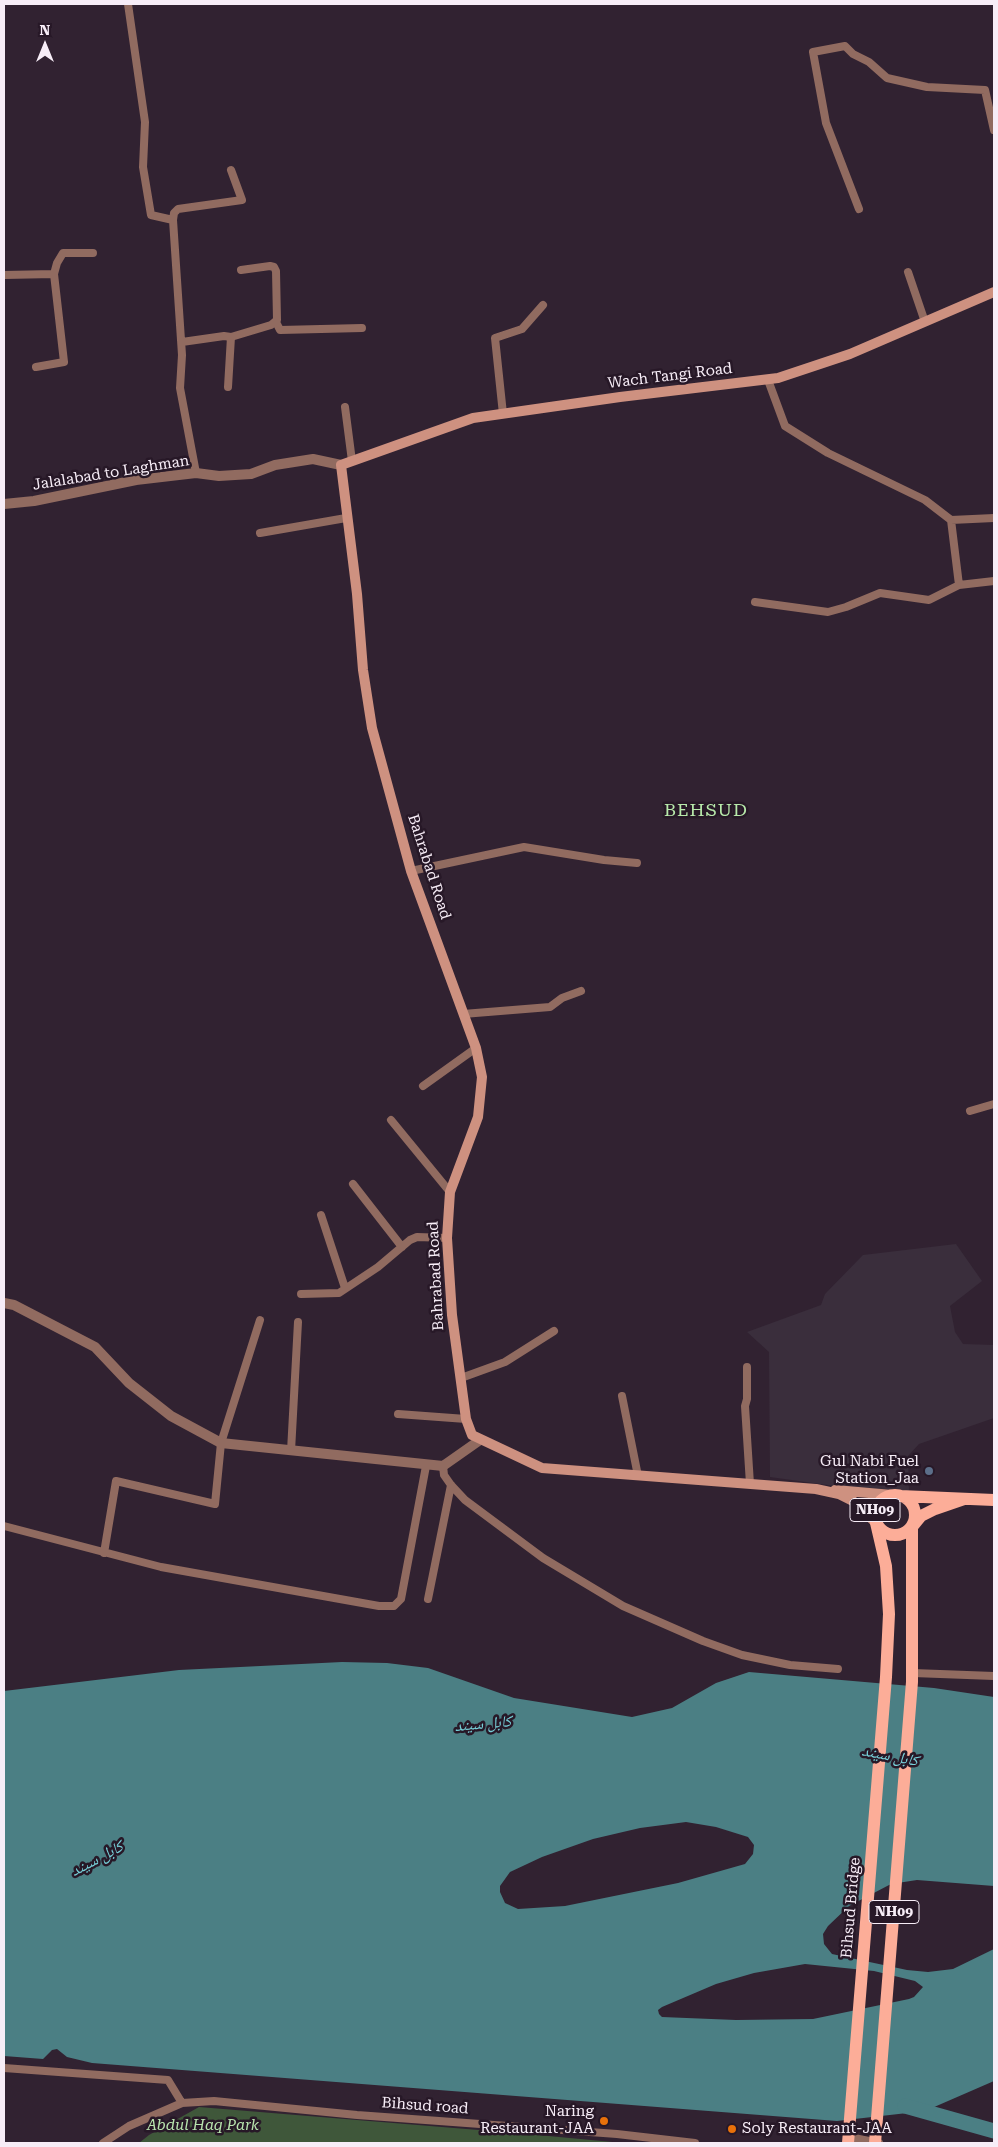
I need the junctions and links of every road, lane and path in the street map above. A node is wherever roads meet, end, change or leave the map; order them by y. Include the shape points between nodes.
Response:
1 (128, 4) edge
2 (994, 130) edge
3 (231, 170) dead end
4 (859, 209) dead end
5 (173, 220) junction
6 (93, 253) dead end
7 (241, 270) dead end
8 (908, 272) dead end
9 (54, 274) junction
10 (4, 275) edge
11 (994, 292) edge
12 (543, 305) dead end
13 (276, 322) junction
14 (926, 322) junction
15 (362, 328) dead end
16 (231, 338) junction
17 (182, 342) junction
18 (36, 366) dead end
19 (768, 380) junction
20 (228, 387) dead end
21 (345, 407) dead end
22 (503, 414) junction
23 (352, 461) junction
24 (341, 465) junction
25 (196, 473) junction
26 (4, 504) edge
27 (346, 518) junction
28 (994, 518) edge
29 (951, 520) junction
30 (260, 533) dead end
31 (994, 581) edge
32 (959, 585) junction
33 (755, 602) dead end
34 (638, 862) dead end
35 (411, 872) junction
36 (581, 991) dead end
37 (463, 1014) junction
38 (476, 1048) junction
39 (423, 1086) dead end
40 (994, 1104) edge
41 (970, 1111) dead end
42 (391, 1120) dead end
43 (353, 1184) dead end
44 (450, 1192) junction
45 (321, 1215) dead end
46 (447, 1238) junction
47 (402, 1248) junction
48 (345, 1288) junction
49 (301, 1294) dead end
50 (4, 1304) edge
51 (260, 1320) dead end
52 (298, 1322) dead end
53 (554, 1331) dead end
54 (747, 1367) dead end
55 (461, 1378) junction
56 (622, 1396) dead end
57 (398, 1414) dead end
58 (466, 1419) junction
59 (480, 1440) junction
60 (221, 1443) junction
61 (291, 1451) junction
62 (426, 1466) junction
63 (443, 1466) junction
64 (638, 1476) junction
65 (750, 1484) junction
66 (451, 1485) junction
67 (816, 1489) junction
68 (896, 1495) junction
69 (964, 1499) junction
70 (994, 1500) edge
71 (876, 1523) junction
72 (4, 1526) edge
73 (912, 1528) junction
74 (104, 1553) junction
75 (428, 1599) dead end
76 (838, 1670) dead end
77 (994, 1676) edge
78 (912, 1678) junction
79 (4, 2068) edge
80 (182, 2102) junction
81 (849, 2140) edge
82 (103, 2143) edge
83 (695, 2143) edge
84 (877, 2143) edge

1 - 5 street via 145,122 144,167 151,216
2 - 4 street via 985,90 927,87 887,78 844,46 813,52 826,122
3 - 5 street via 242,200 178,209
5 - 17 street
6 - 9 street via 63,253
7 - 13 street via 274,267
8 - 14 street
9 - 10 street
9 - 18 street via 64,362
11 - 14 main road, Wach Tangi Road
12 - 22 street via 522,329 495,338
13 - 15 street via 280,330
13 - 16 street
14 - 19 main road, Wach Tangi Road via 850,354
16 - 17 street via 224,336
16 - 20 street
17 - 25 street via 180,388
19 - 22 main road, Wach Tangi Road
19 - 29 street via 785,426 828,453 924,500
21 - 23 street
22 - 23 main road, Wach Tangi Road via 473,418
23 - 24 main road, Wach Tangi Road
24 - 25 street, Jalalabad to Laghman via 313,458 252,474 219,476
24 - 27 main road, Bahrabad Road
25 - 26 street, Jalalabad to Laghman via 136,480
27 - 30 street
27 - 35 main road, Bahrabad Road via 368,713
28 - 29 street
29 - 32 street
31 - 32 street
32 - 33 street via 929,600 880,593 828,612
34 - 35 street via 604,860 524,846
35 - 37 main road, Bahrabad Road
36 - 37 street via 550,1007
37 - 38 main road, Bahrabad Road
38 - 39 street
38 - 44 main road, Bahrabad Road via 482,1077 478,1117
40 - 41 street
42 - 44 street
43 - 47 street
44 - 46 main road, Bahrabad Road
45 - 48 street
46 - 47 street via 417,1237
46 - 55 main road, Bahrabad Road via 452,1315
47 - 48 street
48 - 49 street via 330,1295
50 - 60 street via 14,1305 95,1347 129,1383 171,1416
51 - 60 street
52 - 61 street
53 - 55 street via 505,1362
54 - 65 street via 748,1398 745,1406
55 - 58 main road, Bahrabad Road
56 - 64 street
57 - 58 street
58 - 59 main road, Bahrabad Road via 472,1435
59 - 63 street
59 - 64 main road via 542,1468
60 - 61 street
60 - 74 street via 215,1504 116,1481
61 - 62 street via 386,1459
62 - 63 street
62 - 74 street via 401,1599 394,1606 170,1569
63 - 66 street via 444,1475
64 - 65 main road
65 - 67 main road
66 - 75 street
66 - 76 street via 465,1500 543,1558 623,1606 742,1655
67 - 68 main road
67 - 71 main road via 853,1501
68 - 69 main road, NH09
68 - 71 main road, NH09 via 886,1497 877,1505
68 - 73 main road, NH09 via 914,1508
69 - 70 main road, NH09
69 - 73 main road, NH09 via 922,1516
71 - 73 main road, NH09 via 879,1529 890,1535 902,1534
71 - 81 main road, Bihsud Bridge / NH09 via 886,1566 889,1614
72 - 74 street
73 - 78 main road, NH09
77 - 78 street
78 - 84 main road, NH09
79 - 80 street via 168,2080
80 - 82 street via 129,2126
80 - 83 street, Bihsud road via 214,2101 357,2116 617,2134
81 - 84 street

